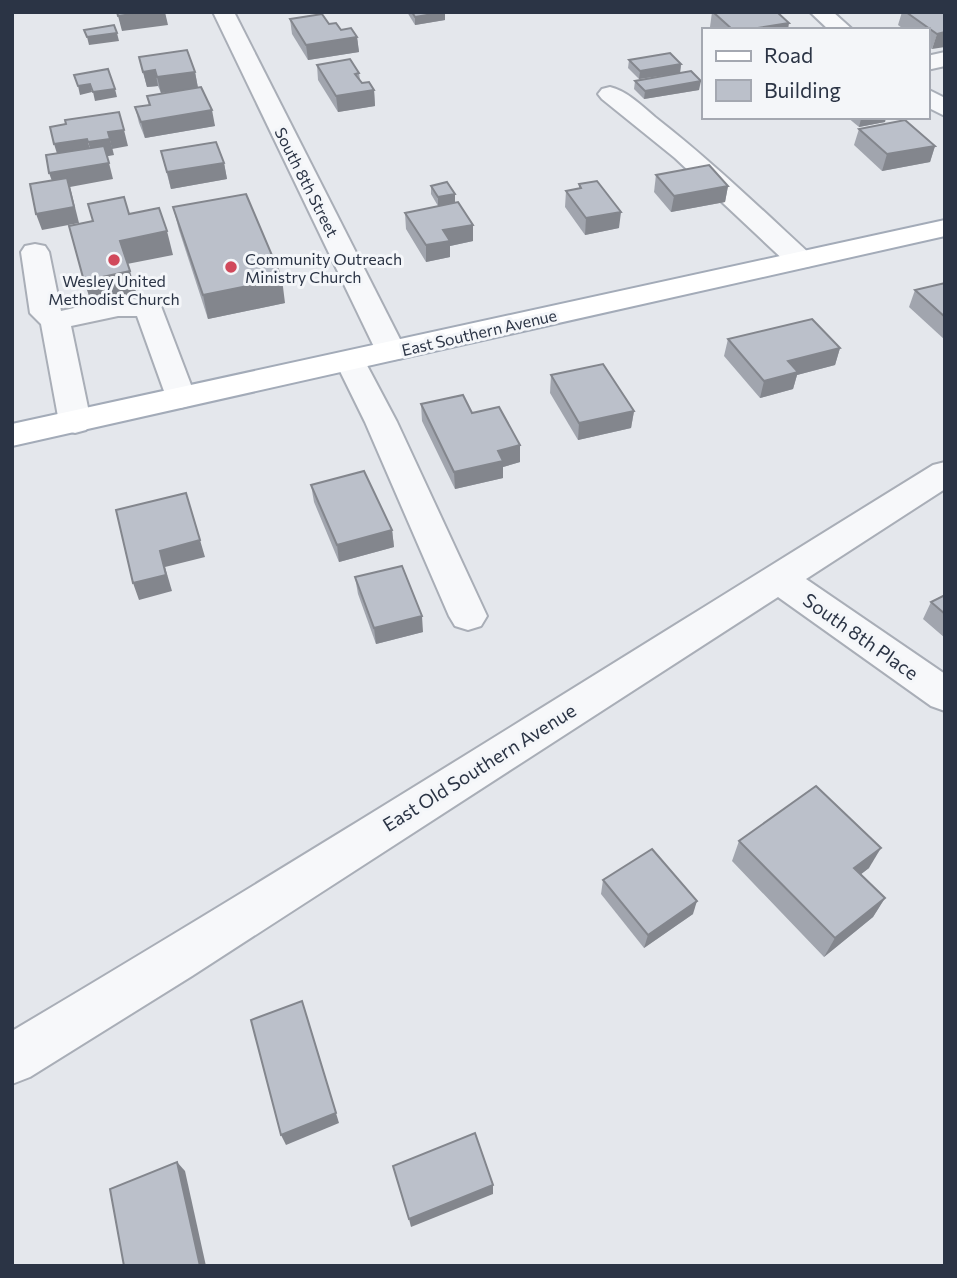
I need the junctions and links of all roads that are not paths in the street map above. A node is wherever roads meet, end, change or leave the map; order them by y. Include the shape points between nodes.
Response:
1 (223, 12) edge
2 (820, 12) edge
3 (840, 28) edge
4 (610, 94) dead end
5 (929, 97) edge
6 (945, 109) edge
7 (945, 228) edge
8 (35, 252) dead end
9 (800, 260) junction
10 (55, 321) junction
11 (391, 351) junction
12 (350, 361) junction
13 (180, 398) junction
14 (75, 422) junction
15 (12, 435) edge
16 (945, 473) edge
17 (777, 577) junction
18 (468, 616) dead end
19 (945, 695) edge
20 (12, 1059) edge

1 - 11 street, South 8th Street
2 - 3 street
4 - 9 street via 697,162
5 - 6 street
7 - 9 main road, East Southern Avenue
8 - 10 street via 45,313
9 - 11 main road, East Southern Avenue
10 - 13 street via 118,307 149,307
10 - 14 street
11 - 12 main road, East Southern Avenue
12 - 13 main road, East Southern Avenue
12 - 18 street
13 - 14 main road, East Southern Avenue
14 - 15 main road, East Southern Avenue
16 - 17 street, East Old Southern Avenue
17 - 19 street, South 8th Place
17 - 20 street, East Old Southern Avenue

